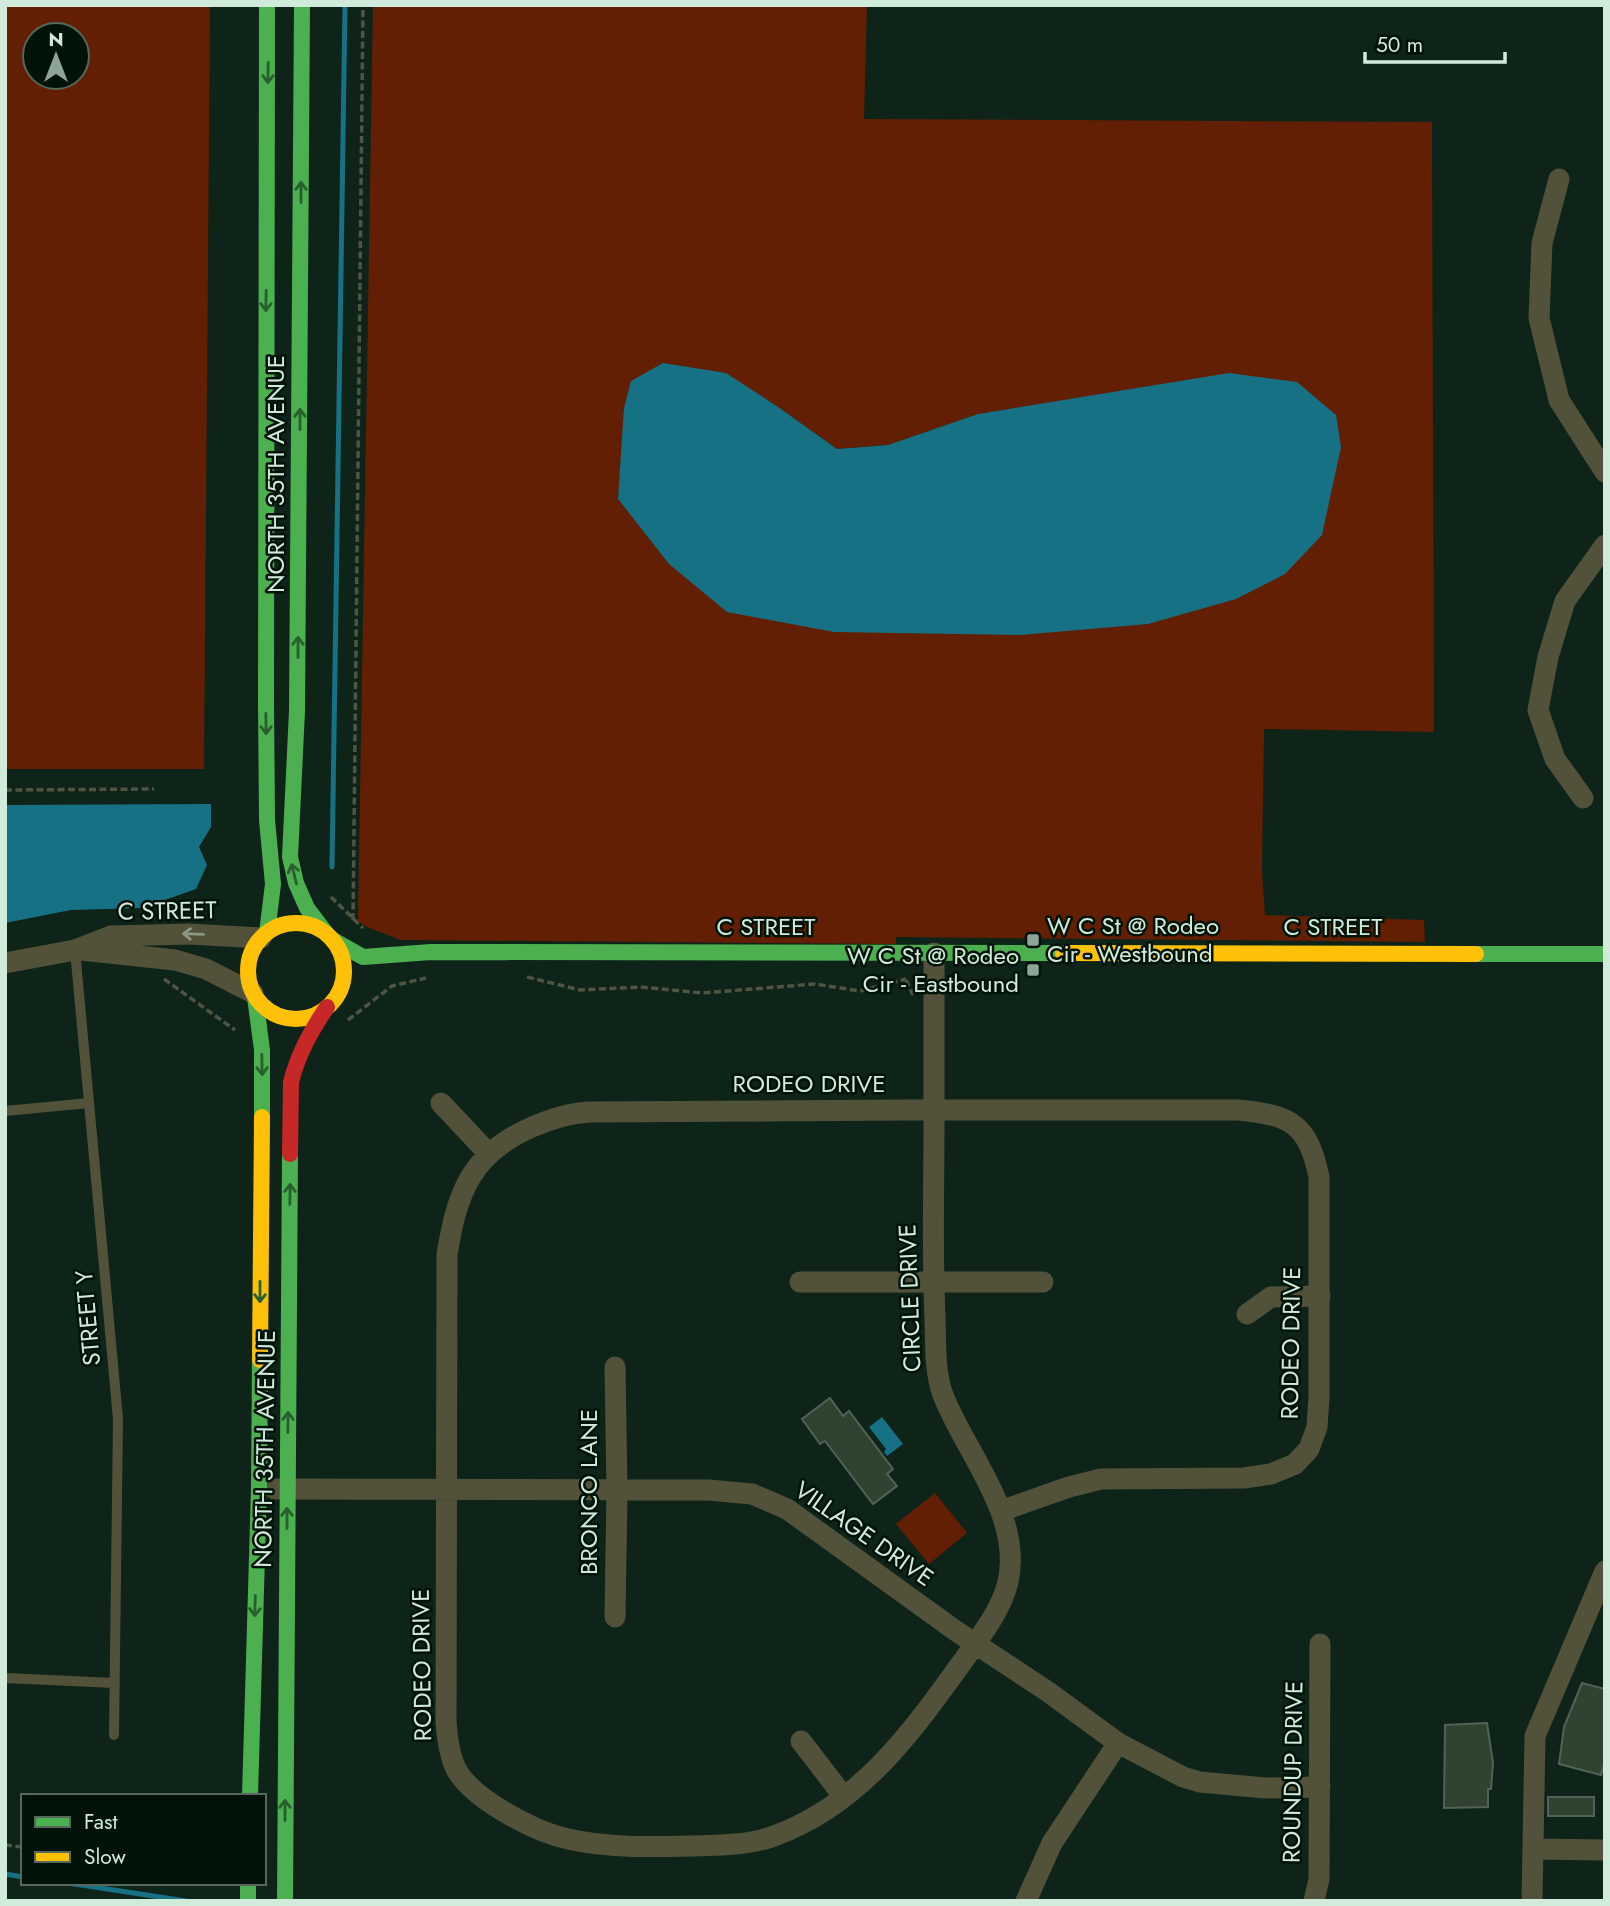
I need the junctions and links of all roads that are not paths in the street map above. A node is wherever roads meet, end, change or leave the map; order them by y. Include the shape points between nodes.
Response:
1 (267, 5) edge
2 (302, 5) edge
3 (1559, 179) dead end
4 (283, 329) junction
5 (1605, 472) edge
6 (1605, 545) edge
7 (1583, 798) dead end
8 (264, 935) junction
9 (329, 937) junction
10 (75, 950) junction
11 (431, 952) junction
12 (934, 953) junction
13 (1605, 954) edge
14 (5, 963) edge
15 (385, 970) dead end
16 (360, 983) dead end
17 (254, 995) junction
18 (331, 1004) junction
19 (89, 1102) junction
20 (440, 1102) dead end
21 (934, 1110) junction
22 (5, 1111) edge
23 (488, 1153) junction
24 (800, 1282) dead end
25 (1044, 1282) dead end
26 (933, 1283) junction
27 (1320, 1296) junction
28 (1247, 1314) dead end
29 (615, 1367) dead end
30 (259, 1488) junction
31 (287, 1490) junction
32 (446, 1490) junction
33 (617, 1491) junction
34 (1001, 1511) junction
35 (1605, 1572) edge
36 (1597, 1609) edge
37 (615, 1617) dead end
38 (975, 1644) junction
39 (1320, 1644) dead end
40 (5, 1678) edge
41 (115, 1683) junction
42 (114, 1735) dead end
43 (801, 1741) dead end
44 (1118, 1743) junction
45 (1320, 1787) junction
46 (250, 1794) edge
47 (844, 1797) junction
48 (1534, 1849) junction
49 (1605, 1850) edge
50 (285, 1901) edge
51 (1026, 1901) edge
52 (1314, 1901) edge
53 (1532, 1901) edge

1 -> 4 street, NORTH 35TH AVENUE
4 -> 2 street, NORTH 35TH AVENUE
3 - 5 street via 1542,243 1539,317 1559,400
4 -> 8 street, NORTH 35TH AVENUE via 267,808 273,884
9 -> 4 street, NORTH 35TH AVENUE via 307,908 290,857 297,711
6 - 7 street via 1565,601 1538,710 1555,759
8 - 9 street via 278,927 302,924
8 -> 10 street, C STREET via 111,936
8 - 17 street via 248,964
9 - 11 street, C STREET via 363,957
9 - 18 street via 344,964 340,989
10 - 14 street, C STREET
10 - 17 street, C STREET via 175,960 206,969
10 - 19 lane, STREET Y
11 - 12 street, C STREET
11 - 15 street, C STREET
12 - 13 street, C STREET
12 - 21 street, CIRCLE DRIVE
16 - 18 street
17 - 18 street via 281,1017 297,1019 313,1016
17 -> 30 street, NORTH 35TH AVENUE via 262,1050
31 -> 18 street, NORTH 35TH AVENUE via 291,1082 310,1031
19 - 22 lane
19 - 41 lane, STREET Y via 118,1419
20 - 23 street
21 - 23 street, RODEO DRIVE via 570,1113 520,1133
21 - 26 street, CIRCLE DRIVE
21 - 27 street, RODEO DRIVE via 1238,1110 1280,1117 1301,1130 1315,1155
23 - 32 street, RODEO DRIVE via 467,1184 453,1217 447,1255
24 - 26 street
25 - 26 street
26 - 34 street, CIRCLE DRIVE via 937,1371 943,1395
27 - 28 street via 1271,1297
27 - 34 street, RODEO DRIVE via 1317,1427 1309,1449 1295,1464 1244,1478 1101,1479
29 - 33 street, BRONCO LANE
30 - 31 street, VILLAGE DRIVE
30 -> 46 street, NORTH 35TH AVENUE
31 - 32 street, VILLAGE DRIVE
50 -> 31 street, NORTH 35TH AVENUE
32 - 33 street, VILLAGE DRIVE
32 - 47 street, RODEO DRIVE via 448,1744 457,1770 472,1788 545,1832 632,1848 733,1845 772,1837 818,1816
33 - 37 street, BRONCO LANE
33 - 38 street, VILLAGE DRIVE via 752,1494 787,1509
34 - 38 street, RODEO DRIVE via 1009,1549 1008,1580 1000,1605
35 - 36 street
36 - 48 street via 1535,1737
38 - 44 street, VILLAGE DRIVE
38 - 47 street, RODEO DRIVE via 919,1723 878,1770
39 - 45 street, ROUNDUP DRIVE
40 - 41 lane
41 - 42 lane, STREET Y
43 - 47 street
44 - 45 street, VILLAGE DRIVE via 1200,1782
44 - 51 street via 1052,1843
45 - 52 street, ROUNDUP DRIVE
48 - 49 street
48 - 53 street

